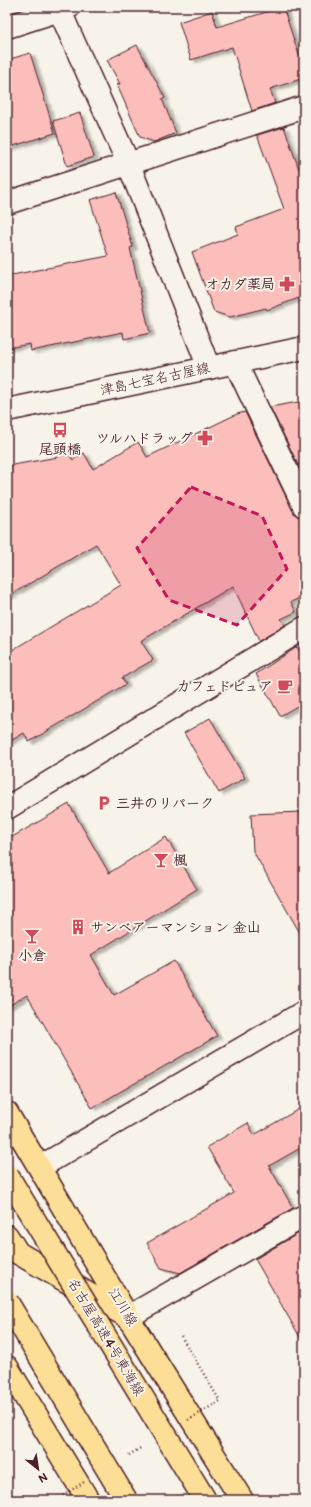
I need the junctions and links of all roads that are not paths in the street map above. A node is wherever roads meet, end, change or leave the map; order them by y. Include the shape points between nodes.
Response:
1 (62, 8) edge
2 (7, 27) edge
3 (304, 107) edge
4 (129, 165) junction
5 (7, 203) edge
6 (304, 348) edge
7 (236, 362) junction
8 (209, 368) junction
9 (7, 410) edge
10 (304, 506) edge
11 (304, 628) edge
12 (7, 808) edge
13 (304, 1012) edge
14 (7, 1113) edge
15 (40, 1166) junction
16 (7, 1175) edge
17 (304, 1216) edge
18 (7, 1236) edge
19 (7, 1302) edge
20 (128, 1317) junction
21 (7, 1366) edge
22 (125, 1495) edge
23 (88, 1500) edge
24 (205, 1500) edge
25 (242, 1500) edge

1 - 2 street
1 - 4 street
3 - 4 street
4 - 5 street
4 - 8 street
6 - 7 street, 津島七宝名古屋線
7 - 8 street, 津島七宝名古屋線
7 - 10 street
8 - 9 street, 津島七宝名古屋線
11 - 12 street
13 - 15 street
14 - 15 main road, 江川線
15 - 20 main road, 江川線
16 - 24 main road, 名古屋高速4号東海線, bridge
17 - 20 street
18 - 20 main road via 18,1253
19 - 22 main road, bridge
20 - 25 main road, 江川線
21 - 23 main road

